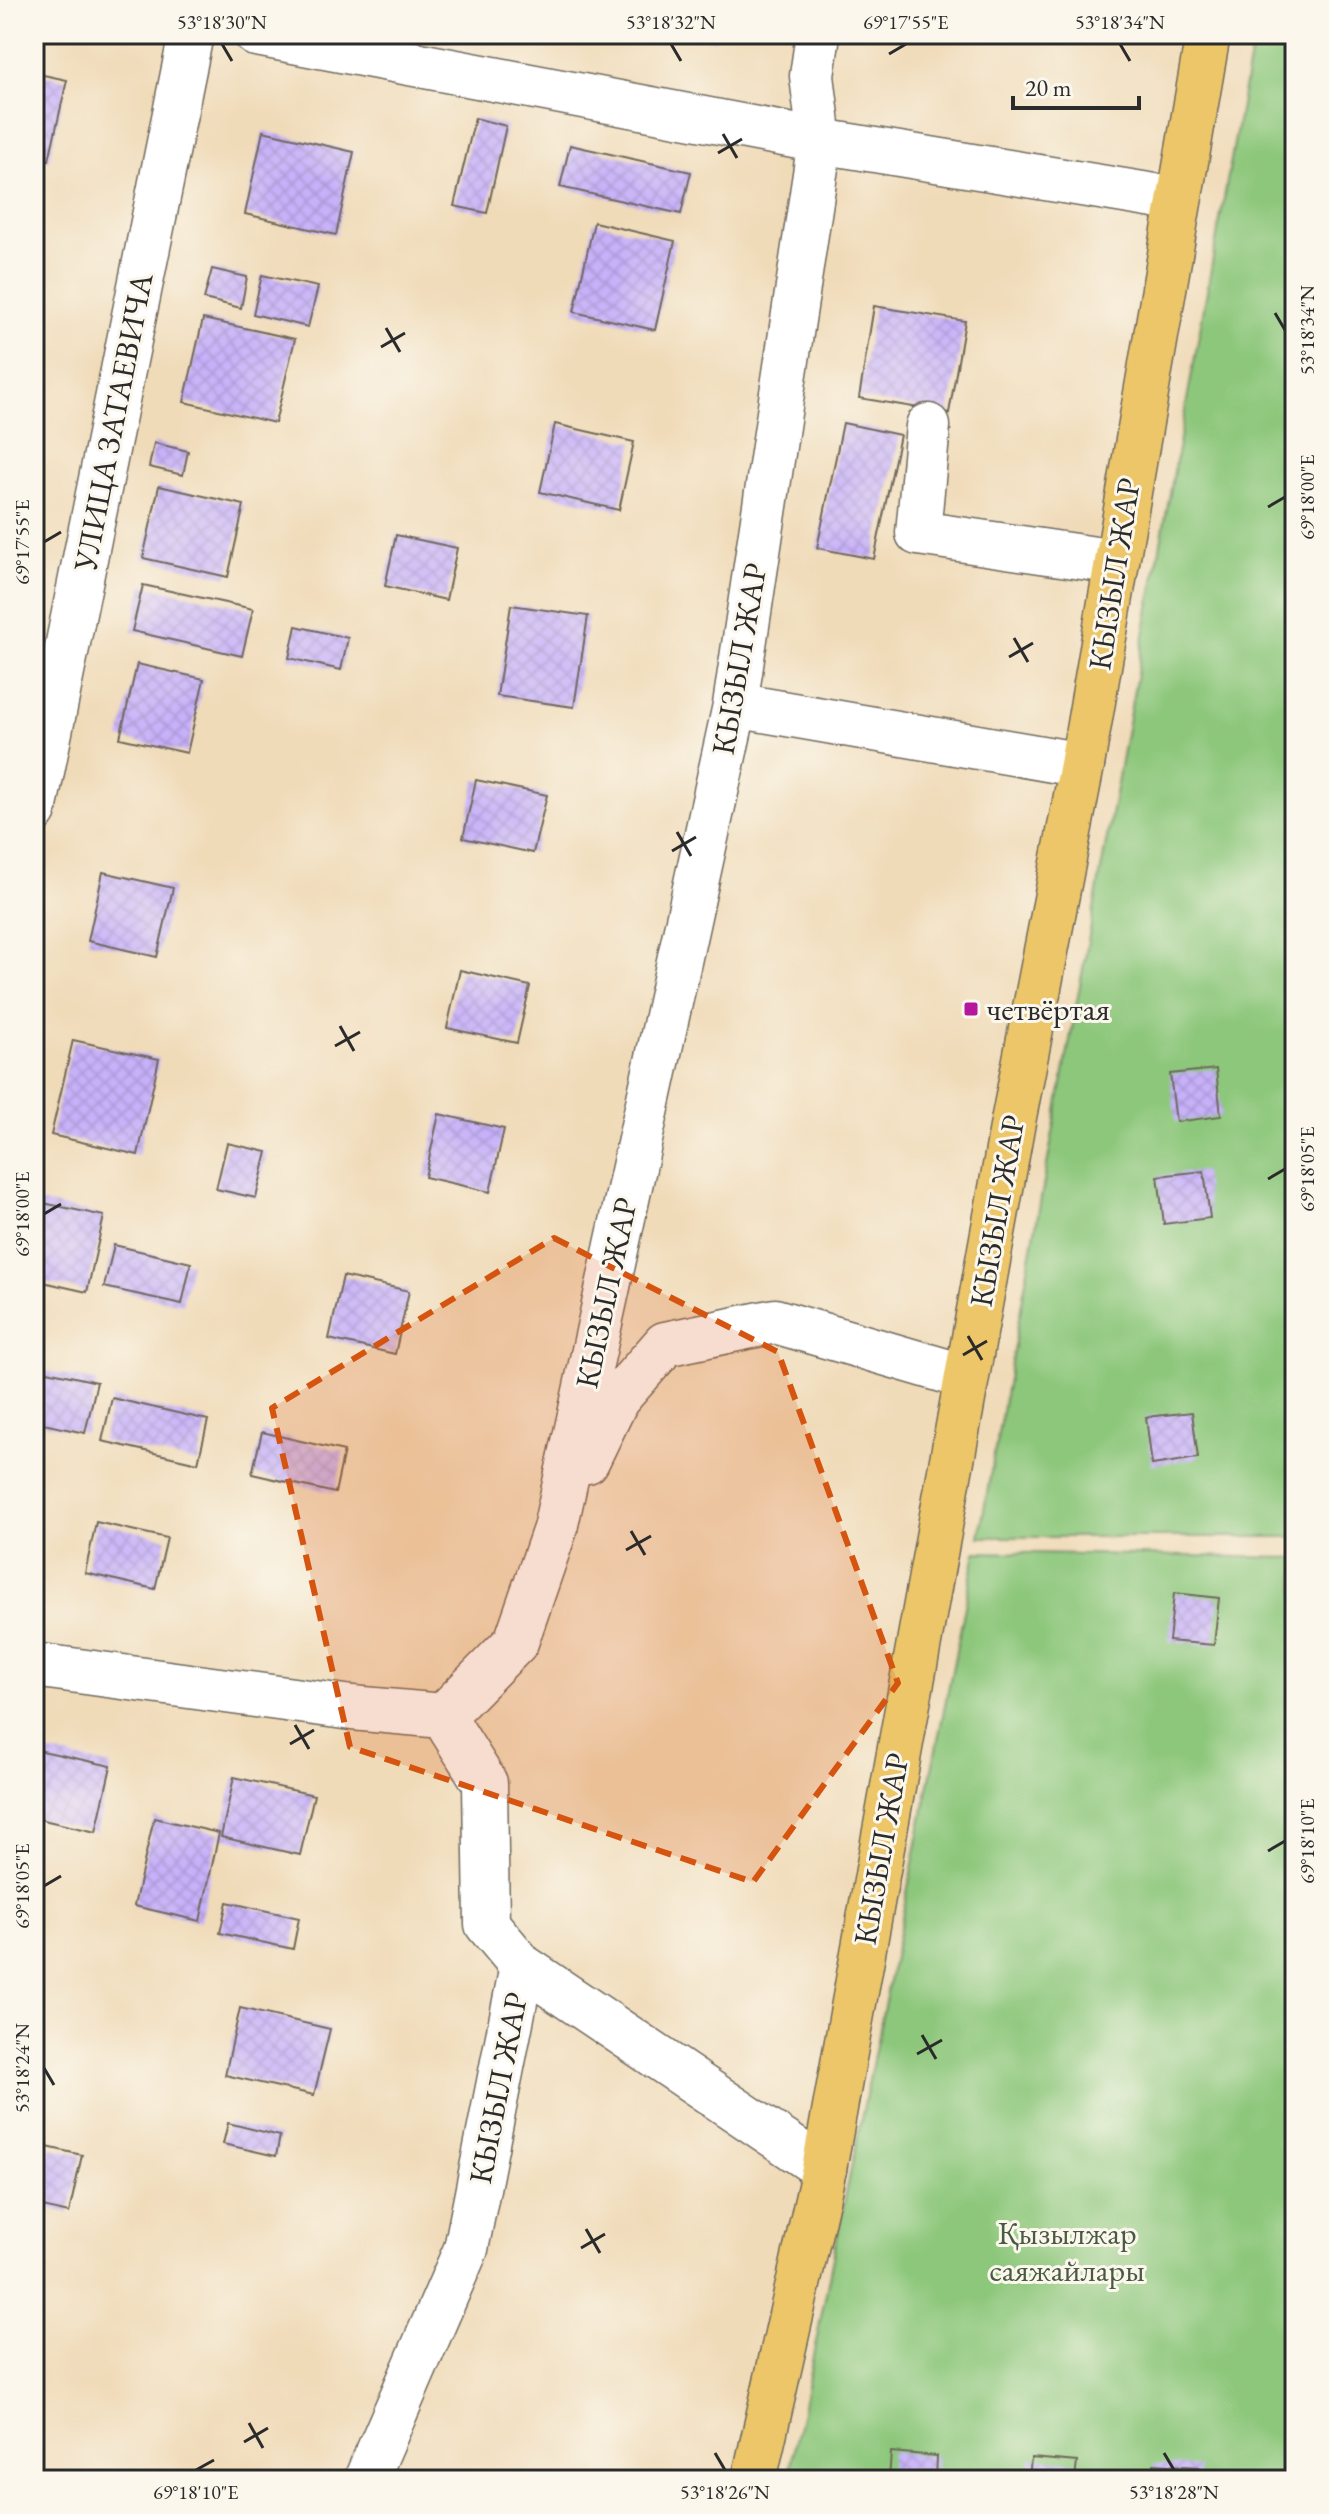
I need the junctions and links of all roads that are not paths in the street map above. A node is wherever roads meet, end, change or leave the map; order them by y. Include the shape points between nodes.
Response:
1 (191, 34) edge
2 (256, 34) edge
3 (818, 34) edge
4 (1208, 34) edge
5 (820, 141) junction
6 (1179, 200) junction
7 (928, 426) dead end
8 (1116, 562) junction
9 (735, 705) junction
10 (1082, 765) junction
11 (34, 811) edge
12 (966, 1377) junction
13 (555, 1529) junction
14 (34, 1665) edge
15 (443, 1716) junction
16 (522, 1966) junction
17 (824, 2169) junction
18 (366, 2480) edge
19 (754, 2480) edge

1 - 11 street, УЛИЦА ЗАТАЕВИЧА
2 - 5 street
3 - 5 street, КЫЗЫЛ ЖАР via 812,76
4 - 6 main road, КЫЗЫЛ ЖАР
5 - 6 street
5 - 9 street, КЫЗЫЛ ЖАР
6 - 8 main road, КЫЗЫЛ ЖАР
7 - 8 street via 918,533
8 - 10 main road, КЫЗЫЛ ЖАР
9 - 10 street
9 - 13 street, КЫЗЫЛ ЖАР
10 - 12 main road, КЫЗЫЛ ЖАР
12 - 13 street via 775,1321 665,1344 617,1399
12 - 17 main road, КЫЗЫЛ ЖАР
13 - 15 street, КЫЗЫЛ ЖАР via 516,1642
14 - 15 street
15 - 16 street, КЫЗЫЛ ЖАР via 485,1783 487,1924
16 - 17 street
16 - 18 street, КЫЗЫЛ ЖАР via 466,2249
17 - 19 main road, КЫЗЫЛ ЖАР

